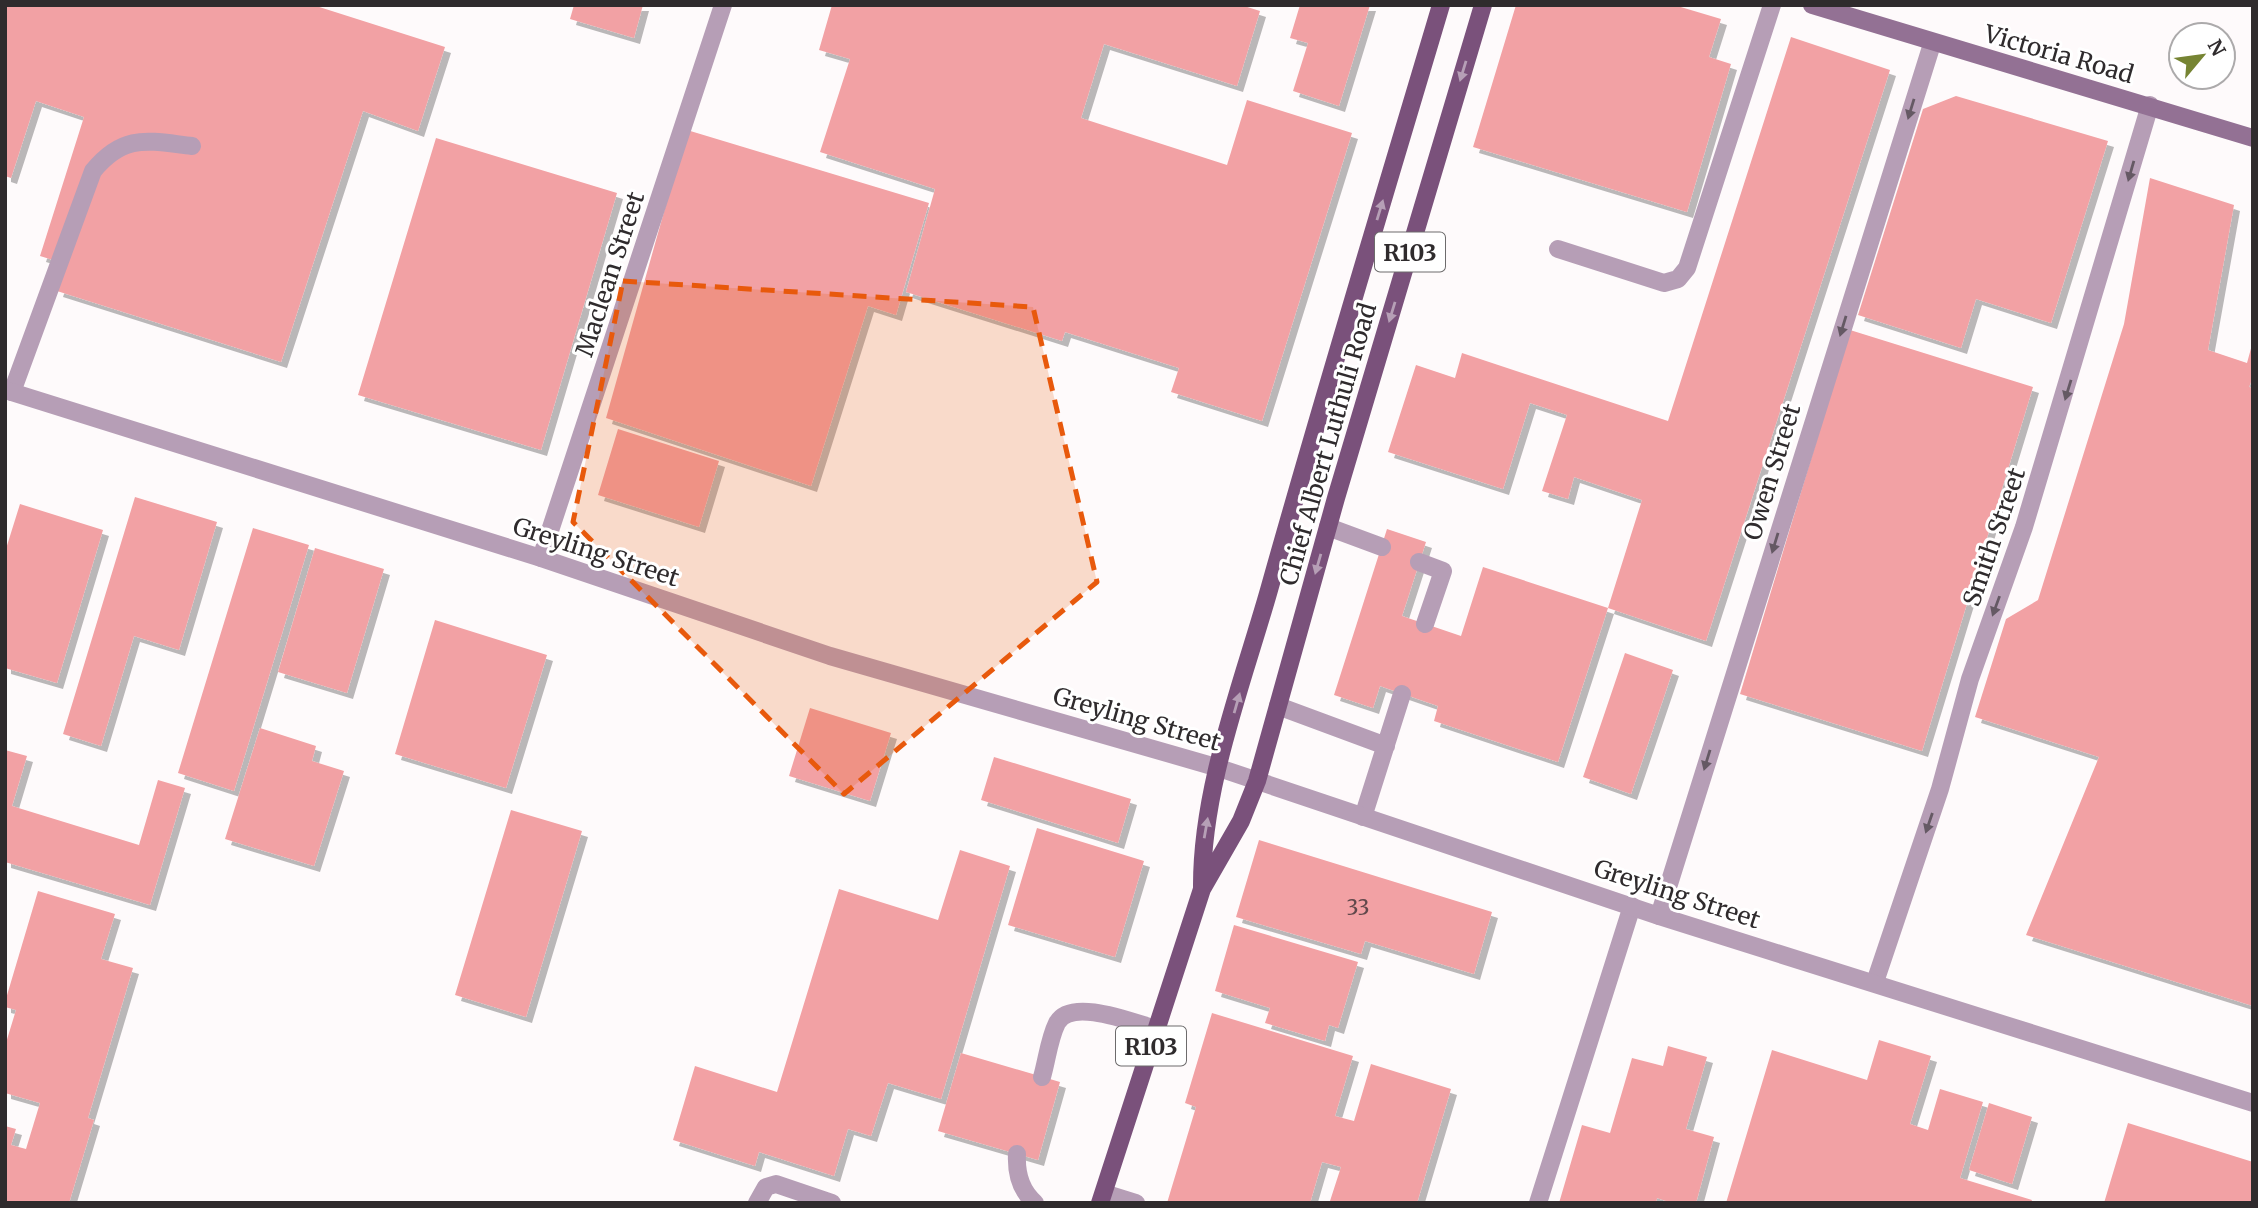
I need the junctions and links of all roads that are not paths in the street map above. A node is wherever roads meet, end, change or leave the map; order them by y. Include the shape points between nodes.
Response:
1 (723, 5) edge
2 (1441, 5) edge
3 (1483, 5) edge
4 (1772, 5) edge
5 (1812, 5) edge
6 (1932, 44) junction
7 (2150, 106) junction
8 (2253, 138) edge
9 (192, 146) dead end
10 (1558, 249) dead end
11 (9, 391) edge
12 (1328, 527) junction
13 (1381, 547) dead end
14 (541, 558) junction
15 (1419, 562) dead end
16 (1425, 624) dead end
17 (1402, 694) dead end
18 (1278, 706) junction
19 (1385, 746) junction
20 (1219, 768) junction
21 (1257, 781) junction
22 (1363, 817) junction
23 (1202, 889) junction
24 (1632, 906) junction
25 (1659, 916) junction
26 (1875, 982) junction
27 (1156, 1029) junction
28 (1042, 1077) dead end
29 (2253, 1103) edge
30 (1017, 1154) dead end
31 (1102, 1198) edge
32 (757, 1203) edge
33 (832, 1203) edge
34 (1035, 1203) edge
35 (1136, 1203) edge
36 (1538, 1203) edge

1 - 14 street, Maclean Street
20 -> 2 main road, Chief Albert Luthuli Road / R103
3 -> 12 main road, Chief Albert Luthuli Road / R103
4 - 10 street via 1687,268 1678,279 1664,283
5 - 6 main road, Victoria Road
6 - 7 main road, Victoria Road
6 -> 25 street, Owen Street
7 - 8 main road, Victoria Road
7 -> 26 street, Smith Street via 2041,475 1970,679 1940,789
9 - 11 street via 143,141 125,144 108,153 93,171
11 - 14 street, Greyling Street
12 - 13 street
12 -> 18 main road, Chief Albert Luthuli Road / R103
14 - 20 street, Greyling Street via 830,656
15 - 16 street via 1443,571
17 - 19 street
18 - 19 street
18 - 21 main road, Chief Albert Luthuli Road / R103
19 - 22 street
20 - 21 street, Greyling Street
23 -> 20 main road, Chief Albert Luthuli Road / R103 via 1202,851
21 - 22 street, Greyling Street
21 - 23 main road, Chief Albert Luthuli Road / R103 via 1222,858
22 - 24 street, Greyling Street
23 - 27 main road, Chief Albert Luthuli Road / R103
24 - 25 street, Greyling Street
24 - 36 street
25 - 26 street, Greyling Street
26 - 29 street, Greyling Street
27 - 28 street via 1083,1010 1071,1012 1057,1024
27 - 31 main road, Chief Albert Luthuli Road / R103
30 - 34 street via 1017,1174
31 - 35 street
32 - 33 street via 766,1187 776,1184

